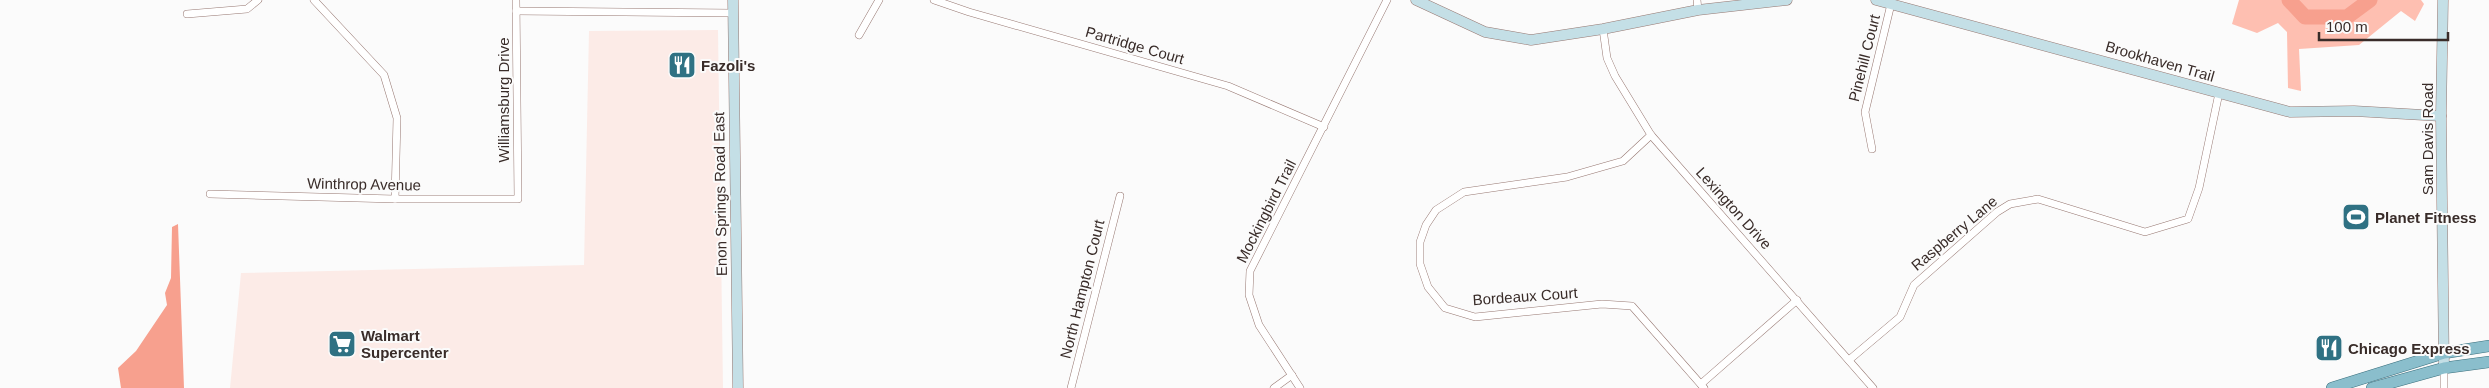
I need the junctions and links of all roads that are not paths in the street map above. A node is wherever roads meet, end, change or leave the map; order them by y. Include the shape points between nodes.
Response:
1 (258, 0) edge
2 (314, 0) edge
3 (516, 0) edge
4 (733, 0) edge
5 (879, 0) edge
6 (934, 0) edge
7 (1387, 0) edge
8 (1416, 0) edge
9 (1787, 0) edge
10 (1876, 0) edge
11 (2443, 0) edge
12 (1891, 4) junction
13 (1697, 5) edge
14 (516, 11) junction
15 (733, 13) junction
16 (187, 14) dead end
17 (1602, 30) junction
18 (859, 35) dead end
19 (2219, 93) junction
20 (2441, 116) junction
21 (1324, 127) junction
22 (1651, 135) junction
23 (1872, 149) dead end
24 (210, 194) dead end
25 (1120, 196) dead end
26 (395, 199) junction
27 (518, 199) joint
28 (1797, 300) junction
29 (2489, 346) edge
30 (2444, 353) junction
31 (1849, 360) junction
32 (2489, 362) edge
33 (2444, 368) junction
34 (1292, 376) junction
35 (1702, 386) edge
36 (738, 388) edge
37 (1070, 388) edge
38 (1274, 388) edge
39 (1300, 388) edge
40 (1873, 388) edge
41 (2332, 388) edge
42 (2372, 388) edge
43 (2444, 388) edge

1 - 16 street via 248,10
2 - 26 street via 384,75 397,118
3 - 14 street, Williamsburg Drive
4 - 15 street, Enon Springs Road East
5 - 18 street
6 - 21 street, Partridge Court via 1228,86
7 - 21 street, Mockingbird Trail
8 - 17 street via 1485,32 1531,40
9 - 13 street
10 - 12 street, Brookhaven Trail
11 - 20 street, Sam Davis Road
12 - 19 street, Brookhaven Trail
12 - 23 street, Pinehill Court via 1865,112
13 - 17 street
14 - 15 street
14 - 27 street, Williamsburg Drive
15 - 36 street, Enon Springs Road East
17 - 22 street, Lexington Drive via 1607,58 1615,76
19 - 20 street, Brookhaven Trail via 2290,112 2354,111
19 - 31 street, Raspberry Lane via 2199,188 2188,219 2145,232 2038,199 2010,204 1914,284 1900,317
20 - 30 street, Sam Davis Road
21 - 34 street, Mockingbird Trail via 1250,271 1249,295 1259,325
22 - 28 street, Lexington Drive
22 - 35 street, Bordeaux Court via 1622,161 1567,177 1464,192 1436,210 1426,225 1420,242 1420,264 1428,286 1445,308 1475,316 1602,304 1632,306
24 - 26 street, Winthrop Avenue
25 - 37 street, North Hampton Court
26 - 27 street, Winthrop Avenue
28 - 31 street, Lexington Drive
28 - 35 street
29 - 30 main road
30 - 33 street, Sam Davis Road
30 - 41 main road
31 - 40 street, Lexington Drive
32 - 33 main road
33 - 42 main road
33 - 43 street
34 - 38 street
34 - 39 street, Mockingbird Trail

